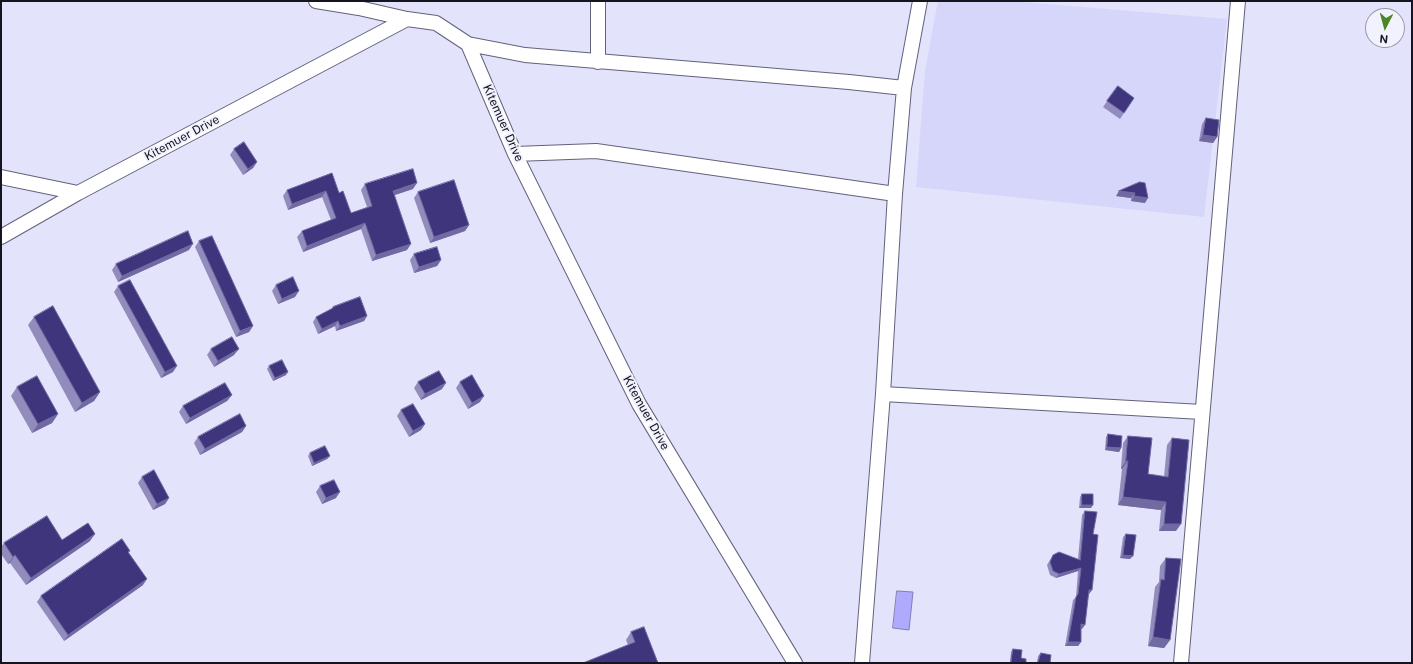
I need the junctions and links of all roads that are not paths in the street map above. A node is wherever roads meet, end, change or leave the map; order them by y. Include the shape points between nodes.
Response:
1 (316, 1) edge
2 (598, 1) edge
3 (920, 1) edge
4 (1238, 1) edge
5 (359, 4) edge
6 (407, 19) junction
7 (468, 44) junction
8 (598, 62) junction
9 (904, 88) junction
10 (515, 154) junction
11 (1, 177) edge
12 (78, 193) junction
13 (895, 194) junction
14 (1, 236) edge
15 (884, 394) junction
16 (1202, 412) junction
17 (795, 663) edge
18 (862, 663) edge
19 (1181, 663) edge

1 - 5 street
2 - 8 street
3 - 9 street
4 - 16 street
5 - 6 street
6 - 7 street via 436,23
6 - 12 street, Kitemuer Drive
7 - 8 street via 525,55
7 - 10 street, Kitemuer Drive
8 - 9 street
9 - 13 street
10 - 13 street via 596,151
10 - 17 street, Kitemuer Drive via 639,404
11 - 12 street
12 - 14 street, Kitemuer Drive
13 - 15 street
15 - 16 street
15 - 18 street
16 - 19 street

